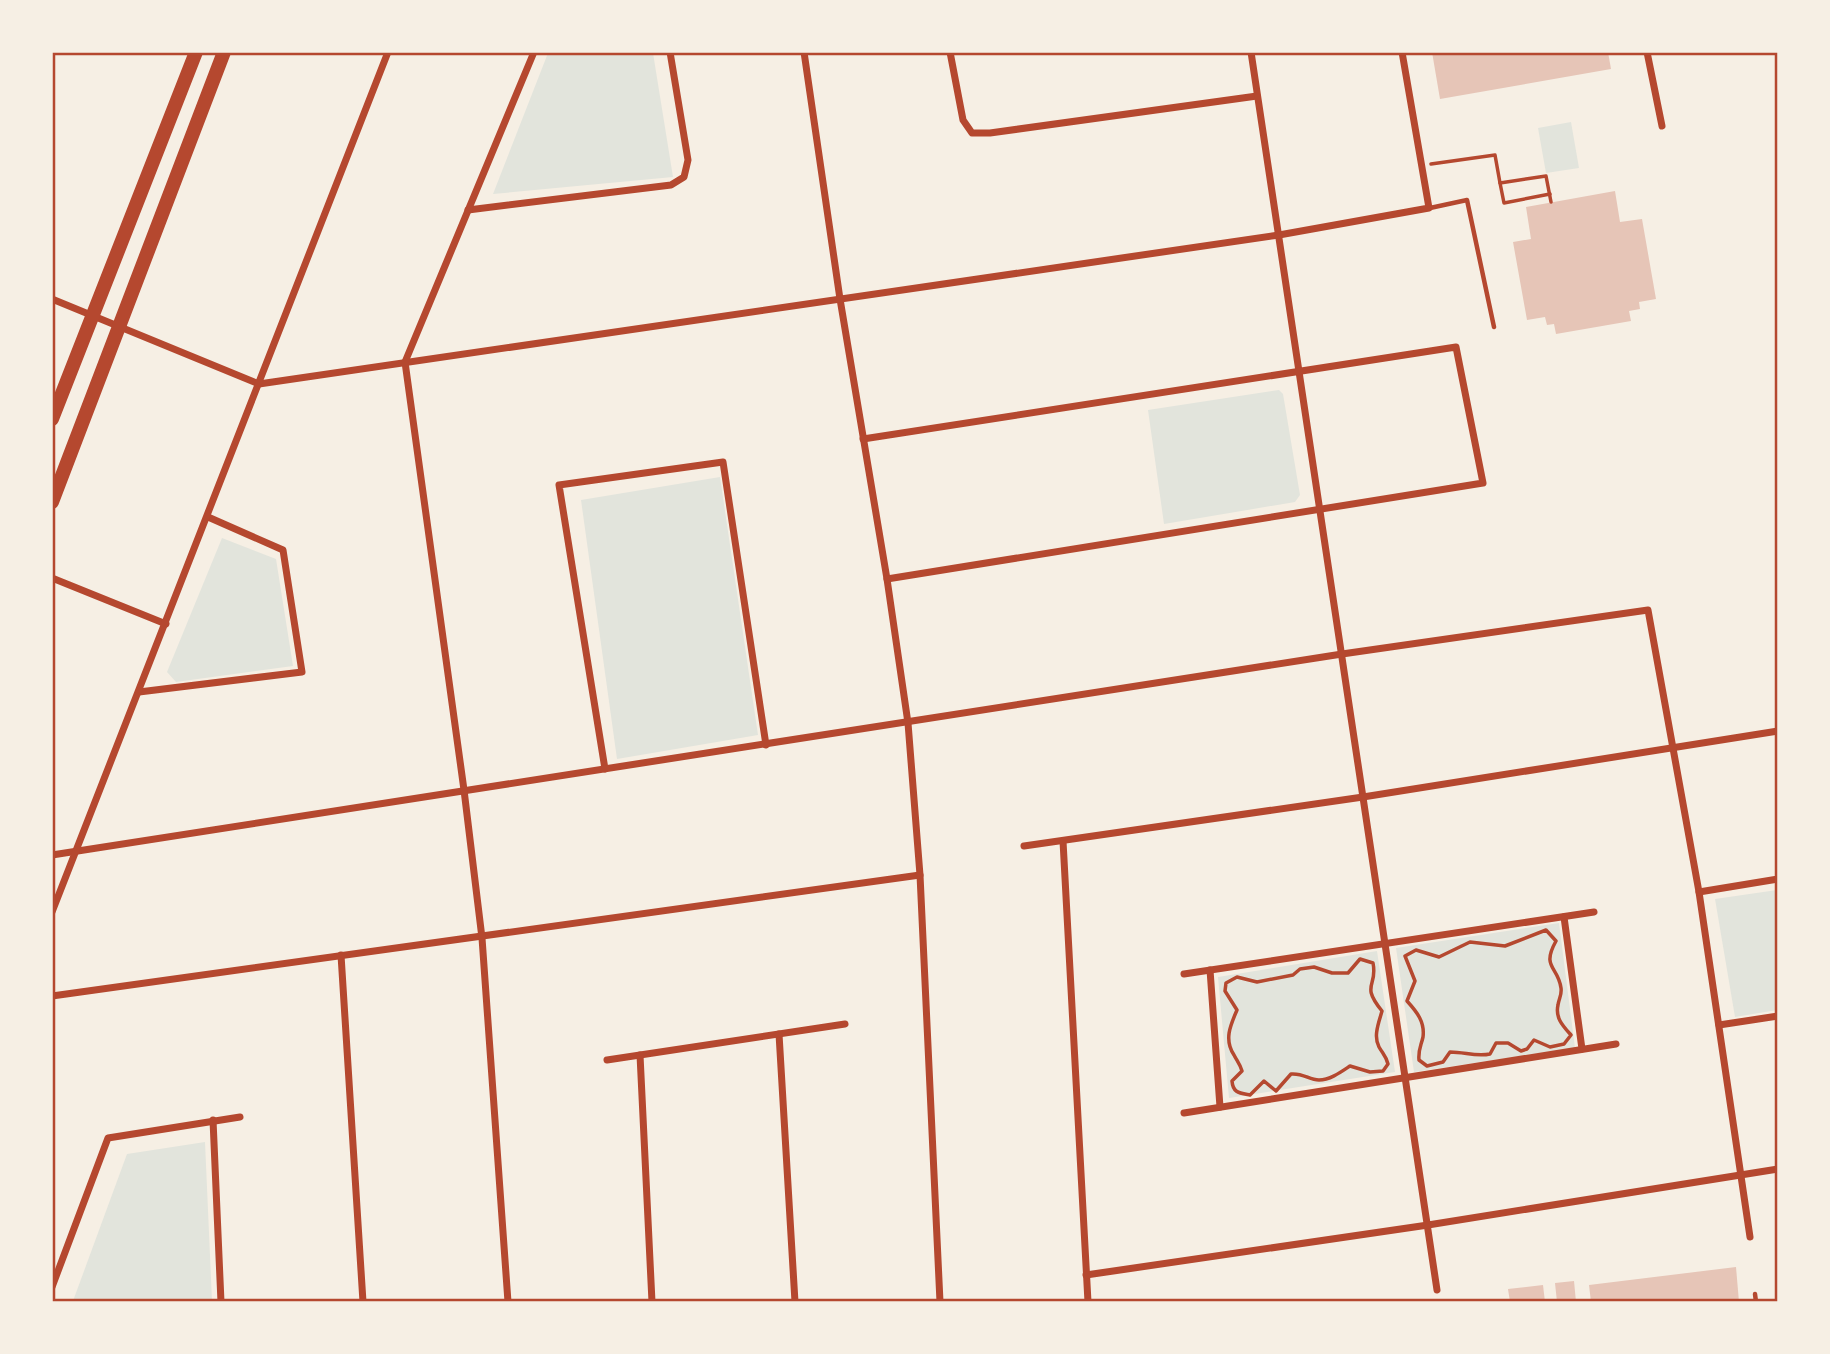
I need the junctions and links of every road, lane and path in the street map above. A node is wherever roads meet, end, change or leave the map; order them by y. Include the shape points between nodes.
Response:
1 (196, 52) edge
2 (224, 52) edge
3 (388, 52) edge
4 (534, 52) edge
5 (670, 52) edge
6 (804, 52) edge
7 (950, 52) edge
8 (1251, 52) edge
9 (1402, 52) edge
10 (1647, 52) edge
11 (1258, 96) junction
12 (1662, 127) dead end
13 (1422, 165) junction
14 (1500, 183) junction
15 (1550, 194) junction
16 (1551, 202) dead end
17 (1429, 208) junction
18 (468, 210) junction
19 (1279, 235) junction
20 (52, 299) edge
21 (840, 299) junction
22 (93, 316) junction
23 (118, 326) junction
24 (1494, 327) dead end
25 (404, 362) junction
26 (1299, 372) junction
27 (259, 384) junction
28 (52, 419) edge
29 (863, 439) junction
30 (52, 502) edge
31 (1320, 509) junction
32 (208, 517) junction
33 (52, 578) edge
34 (887, 579) junction
35 (166, 624) junction
36 (1342, 654) junction
37 (139, 692) junction
38 (908, 723) junction
39 (1777, 731) edge
40 (766, 745) junction
41 (1674, 748) junction
42 (605, 769) junction
43 (464, 790) junction
44 (1363, 797) junction
45 (1063, 841) junction
46 (1024, 846) dead end
47 (76, 852) junction
48 (52, 855) edge
49 (920, 875) junction
50 (1777, 879) edge
51 (1699, 892) junction
52 (52, 912) edge
53 (1594, 912) dead end
54 (1564, 917) junction
55 (482, 938) junction
56 (1386, 944) junction
57 (341, 955) junction
58 (1439, 957) joint
59 (1360, 959) joint
60 (1210, 970) junction
61 (1184, 974) dead end
62 (52, 996) edge
63 (1777, 1016) edge
64 (845, 1024) dead end
65 (1719, 1025) junction
66 (779, 1034) junction
67 (1616, 1044) dead end
68 (1582, 1049) junction
69 (640, 1055) junction
70 (607, 1060) dead end
71 (1406, 1077) junction
72 (1220, 1107) junction
73 (1184, 1113) dead end
74 (240, 1117) dead end
75 (213, 1120) junction
76 (1777, 1169) edge
77 (1740, 1175) junction
78 (1428, 1225) junction
79 (1750, 1237) dead end
80 (1086, 1275) junction
81 (52, 1287) edge
82 (1437, 1290) dead end
83 (1755, 1294) dead end
84 (221, 1301) edge
85 (363, 1301) edge
86 (508, 1301) edge
87 (652, 1301) edge
88 (795, 1301) edge
89 (940, 1301) edge
90 (1088, 1301) edge
91 (1756, 1301) edge

1 - 22 main road
2 - 23 main road
3 - 27 street
4 - 18 street
5 - 18 street via 688,160 684,177 671,185
6 - 21 street
7 - 11 street via 963,120 972,133
8 - 11 street
9 - 13 street
10 - 12 street
11 - 19 street
13 - 14 path via 1495,155
13 - 17 street
14 - 15 path via 1546,176
14 - 15 path via 1504,203
15 - 16 path
17 - 19 street
17 - 24 lane via 1467,200
18 - 25 street
19 - 21 street
19 - 26 street
20 - 22 street
21 - 25 street
21 - 29 street
22 - 23 street
22 - 28 main road
23 - 27 street
23 - 30 main road
25 - 27 street
25 - 43 street
26 - 29 street
26 - 31 street
26 - 31 street via 1456,347 1483,483
27 - 32 street
29 - 34 street
31 - 34 street
31 - 36 street
32 - 35 street
32 - 37 street via 283,550 302,671
33 - 35 street
34 - 38 street
35 - 37 street
36 - 38 street
36 - 41 street via 1648,610
36 - 44 street
37 - 47 street
38 - 40 street
38 - 49 street
39 - 41 street
40 - 42 street
40 - 42 street via 723,462 559,485
41 - 44 street
41 - 51 street
42 - 43 street
43 - 47 street
43 - 55 street
44 - 45 street
44 - 56 street
45 - 46 street
45 - 80 street
47 - 48 street
47 - 52 street
49 - 55 street
49 - 89 street
50 - 51 street
51 - 65 street
53 - 54 street
54 - 56 street
54 - 68 street
55 - 57 street
55 - 86 street
56 - 60 street
56 - 71 street
57 - 62 street
57 - 85 street
58 - 58 path via 1416,950 1405,956 1415,981 1407,1001 1420,1015 1419,1060 1427,1066 1443,1062 1450,1052 1476,1057 1490,1054 1496,1043 1508,1043 1521,1051 1534,1040 1550,1047 1564,1044 1571,1035 1559,1021 1562,993 1549,953 1556,941 1546,930 1505,946 1470,942
59 - 59 path via 1348,973 1314,967 1257,982 1237,977 1226,983 1225,991 1237,1010 1228,1029 1228,1046 1242,1071 1232,1081 1237,1093 1250,1095 1264,1081 1276,1091 1292,1074 1318,1080 1336,1076 1350,1066 1383,1071 1388,1064 1376,1033 1382,1010 1371,997 1375,971 1373,963
60 - 61 street
60 - 72 street
63 - 65 street
64 - 66 street
65 - 77 street
66 - 69 street
66 - 88 street
67 - 68 street
68 - 71 street
69 - 70 street
69 - 87 street
71 - 72 street
71 - 78 street
72 - 73 street
74 - 75 street
75 - 81 street via 108,1138
75 - 84 street
76 - 77 street
77 - 78 street
77 - 79 street
78 - 80 street
78 - 82 street
80 - 90 street
83 - 91 lane

